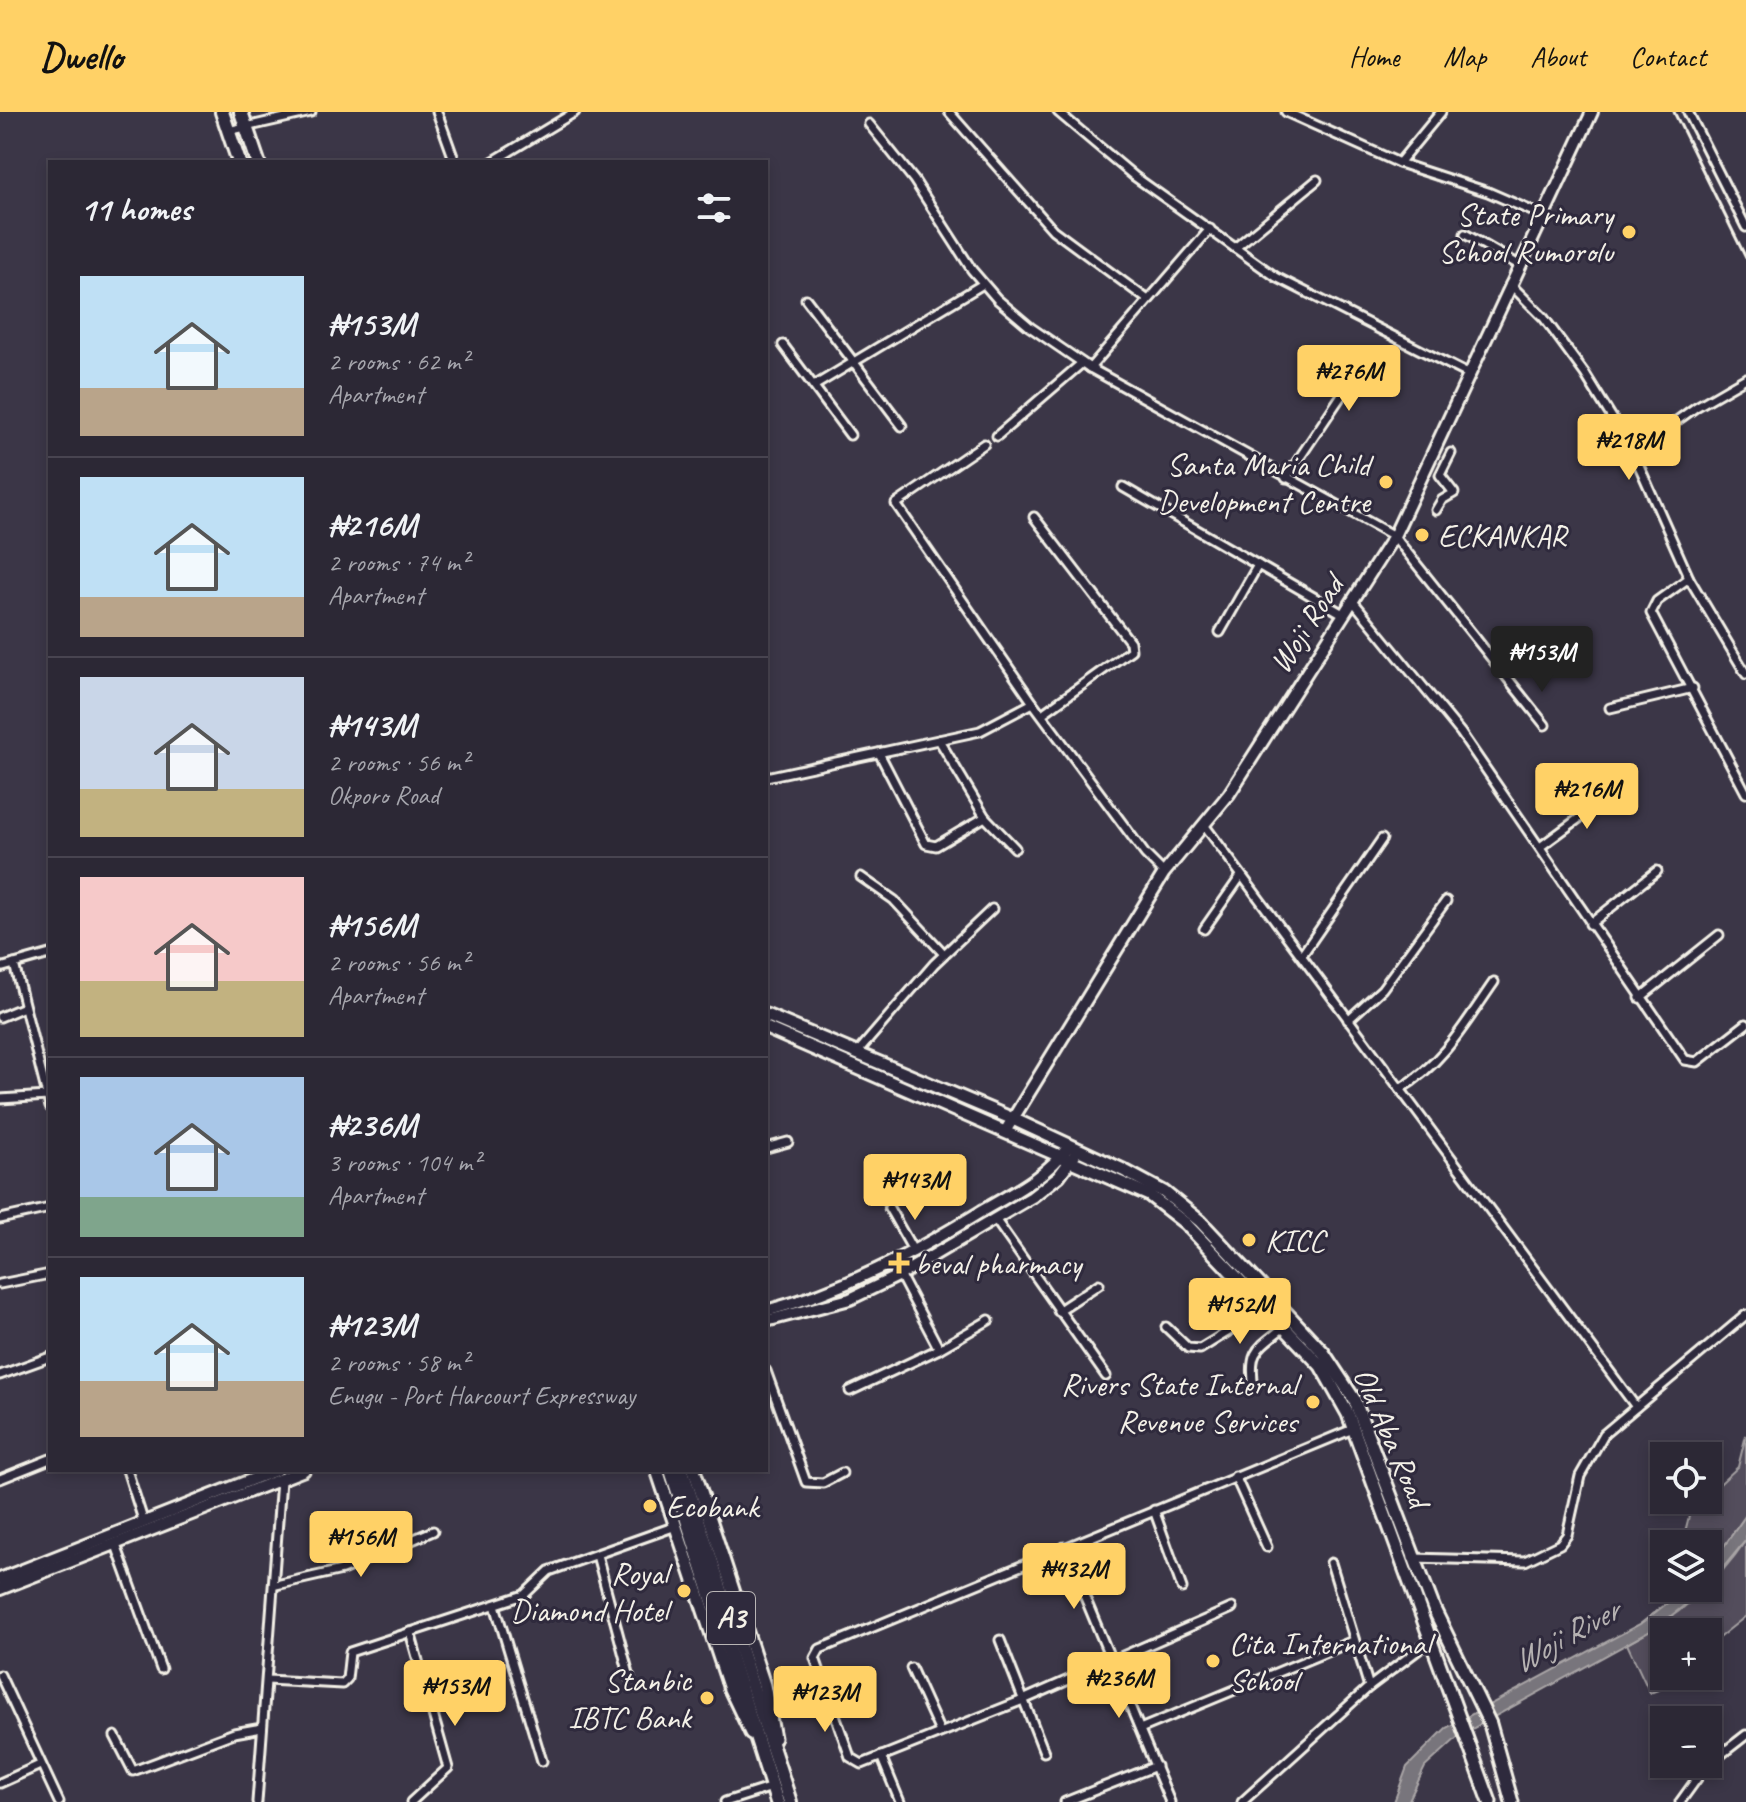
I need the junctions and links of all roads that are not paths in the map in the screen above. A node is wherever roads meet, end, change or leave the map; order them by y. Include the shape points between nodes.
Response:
1 (222, 112) edge
2 (241, 112) edge
3 (311, 112) edge
4 (437, 112) edge
5 (575, 112) edge
6 (949, 112) edge
7 (1058, 112) edge
8 (1286, 112) edge
9 (1441, 112) edge
10 (1592, 112) edge
11 (1688, 112) edge
12 (869, 124) dead end
13 (246, 129) junction
14 (228, 131) junction
15 (238, 160) edge
16 (257, 160) edge
17 (454, 160) edge
18 (495, 160) edge
19 (1399, 163) junction
20 (1317, 180) dead end
21 (1541, 215) junction
22 (1746, 227) edge
23 (1210, 229) junction
24 (1465, 234) dead end
25 (1235, 248) junction
26 (1519, 265) junction
27 (983, 284) junction
28 (1510, 284) junction
29 (806, 299) dead end
30 (1148, 300) junction
31 (783, 345) dead end
32 (854, 360) junction
33 (1086, 366) junction
34 (1311, 366) dead end
35 (1470, 375) junction
36 (1746, 378) edge
37 (814, 386) junction
38 (902, 426) dead end
39 (850, 435) dead end
40 (997, 436) dead end
41 (984, 444) dead end
42 (1633, 452) junction
43 (1451, 453) dead end
44 (1286, 478) junction
45 (1123, 487) dead end
46 (1436, 510) dead end
47 (1034, 517) dead end
48 (1394, 536) junction
49 (1258, 565) junction
50 (1689, 578) junction
51 (1352, 600) junction
52 (1343, 614) junction
53 (1220, 632) dead end
54 (1746, 674) edge
55 (1693, 688) junction
56 (1033, 703) junction
57 (1610, 708) dead end
58 (1042, 714) junction
59 (1545, 725) dead end
60 (939, 740) junction
61 (879, 753) junction
62 (768, 777) edge
63 (1616, 791) dead end
64 (1746, 793) edge
65 (985, 817) junction
66 (1205, 826) junction
67 (1382, 839) dead end
68 (1540, 847) junction
69 (1015, 848) dead end
70 (1657, 871) dead end
71 (1164, 873) junction
72 (1241, 876) junction
73 (861, 877) dead end
74 (1446, 901) dead end
75 (992, 909) dead end
76 (1590, 924) junction
77 (1204, 929) dead end
78 (1719, 935) dead end
79 (944, 954) junction
80 (48, 955) edge
81 (1302, 955) junction
82 (14, 964) junction
83 (0, 968) edge
84 (1494, 982) dead end
85 (1640, 998) junction
86 (24, 1007) junction
87 (768, 1016) edge
88 (0, 1017) edge
89 (1348, 1020) junction
90 (1746, 1024) edge
91 (768, 1029) edge
92 (857, 1053) junction
93 (1400, 1089) junction
94 (48, 1096) joint
95 (0, 1099) edge
96 (1013, 1119) junction
97 (1006, 1130) junction
98 (788, 1142) dead end
99 (768, 1147) edge
100 (1071, 1153) junction
101 (48, 1208) edge
102 (889, 1208) dead end
103 (0, 1219) edge
104 (995, 1219) junction
105 (914, 1252) junction
106 (48, 1274) edge
107 (900, 1275) junction
108 (0, 1284) edge
109 (1099, 1284) dead end
110 (1266, 1308) junction
111 (768, 1310) edge
112 (1058, 1311) junction
113 (1746, 1315) edge
114 (768, 1320) edge
115 (989, 1320) dead end
116 (1166, 1327) dead end
117 (1284, 1327) junction
118 (939, 1349) junction
119 (48, 1358) edge
120 (0, 1375) edge
121 (1106, 1376) dead end
122 (768, 1377) edge
123 (1254, 1388) dead end
124 (850, 1391) dead end
125 (1636, 1407) junction
126 (1353, 1429) junction
127 (48, 1460) edge
128 (128, 1472) edge
129 (658, 1472) edge
130 (672, 1472) edge
131 (683, 1472) edge
132 (695, 1472) edge
133 (275, 1473) edge
134 (842, 1473) dead end
135 (1235, 1476) junction
136 (0, 1479) edge
137 (1154, 1510) junction
138 (144, 1523) junction
139 (676, 1526) junction
140 (433, 1531) dead end
141 (116, 1545) junction
142 (1064, 1547) junction
143 (1267, 1547) dead end
144 (597, 1555) junction
145 (1400, 1558) junction
146 (1413, 1558) junction
147 (1331, 1563) dead end
148 (0, 1579) edge
149 (276, 1585) junction
150 (1182, 1588) dead end
151 (0, 1589) edge
152 (495, 1605) junction
153 (1232, 1608) dead end
154 (410, 1632) junction
155 (1000, 1640) dead end
156 (1353, 1641) junction
157 (1430, 1641) junction
158 (1112, 1662) junction
159 (911, 1668) dead end
160 (161, 1669) dead end
161 (0, 1675) edge
162 (630, 1678) dead end
163 (267, 1680) junction
164 (1369, 1687) junction
165 (1023, 1700) junction
166 (262, 1728) junction
167 (1140, 1729) junction
168 (940, 1732) junction
169 (1746, 1735) edge
170 (115, 1736) dead end
171 (1044, 1752) dead end
172 (761, 1755) junction
173 (881, 1756) junction
174 (542, 1761) dead end
175 (40, 1765) junction
176 (1156, 1766) junction
177 (779, 1767) junction
178 (0, 1783) edge
179 (772, 1787) junction
180 (59, 1802) edge
181 (257, 1802) edge
182 (411, 1802) edge
183 (725, 1802) edge
184 (777, 1802) edge
185 (790, 1802) edge
186 (900, 1802) edge
187 (1065, 1802) edge
188 (1170, 1802) edge
189 (1242, 1802) edge
190 (1490, 1802) edge
191 (1512, 1802) edge
192 (1680, 1802) edge

1 - 14 highway
2 - 13 highway
3 - 13 street
4 - 17 street
5 - 18 street
6 - 30 street via 1053,230
7 - 23 street via 1134,176
8 - 19 street
9 - 19 street
10 - 21 main road, Woji Road
11 - 22 street
12 - 27 street via 914,180
13 - 14 street
13 - 16 highway
14 - 15 highway
19 - 21 street
20 - 25 street
21 - 26 main road, Woji Road
23 - 25 street
23 - 30 street
24 - 26 street
25 - 35 street via 1276,277
26 - 28 main road, Woji Road
27 - 32 street
27 - 33 street via 1030,327
28 - 35 main road, Woji Road
28 - 42 street via 1544,318
29 - 32 street
30 - 33 street
31 - 37 street
32 - 37 street
32 - 38 street
33 - 40 street
33 - 44 street
34 - 44 street via 1345,382 1345,390
35 - 48 main road, Woji Road
36 - 42 street
37 - 39 street
41 - 56 street via 896,504
42 - 50 street
43 - 46 street via 1440,475 1454,493
44 - 48 street
45 - 49 street
47 - 58 street via 1131,650
48 - 51 main road, Woji Road
48 - 59 street
49 - 52 street
49 - 53 street
50 - 54 street
50 - 55 street via 1657,601 1651,613
51 - 52 main road, Woji Road
51 - 68 street via 1461,733
52 - 66 main road, Woji Road
55 - 57 street
55 - 64 street
56 - 58 street
56 - 60 street via 990,727
58 - 71 street
60 - 61 street
60 - 65 street
61 - 62 street
61 - 65 street via 926,844 936,846
63 - 68 street
65 - 69 street
66 - 71 main road, Woji Road
66 - 72 street
67 - 81 street
68 - 76 street
70 - 76 street
71 - 96 main road, Woji Road
72 - 77 street
72 - 81 street
73 - 79 street via 894,900
74 - 89 street via 1382,989
75 - 79 street
76 - 85 street
78 - 85 street
79 - 92 street
80 - 82 street
81 - 89 street
82 - 83 street
82 - 86 street
84 - 93 street via 1441,1057
85 - 90 street via 1689,1063
86 - 88 street
86 - 94 street
87 - 92 main road, Old Aba Road
89 - 93 street
91 - 97 main road, Old Aba Road
92 - 96 main road, Old Aba Road
93 - 125 street
94 - 95 street
96 - 97 main road, Woji Road
96 - 100 main road, Old Aba Road
97 - 100 main road, Old Aba Road
98 - 99 street
100 - 104 main road via 1051,1183
100 - 105 main road
100 - 110 main road, Old Aba Road via 1175,1213
100 - 146 main road, Old Aba Road via 1145,1181 1182,1205 1323,1352 1354,1399
101 - 103 street
102 - 105 street
104 - 107 main road
104 - 112 street
105 - 111 main road via 836,1290
106 - 108 street
107 - 114 main road via 850,1299
107 - 118 street
109 - 112 street
110 - 116 street via 1200,1349 1188,1348
110 - 117 main road, Old Aba Road
112 - 121 street
113 - 125 street
115 - 118 street
117 - 123 street via 1253,1354
117 - 126 main road, Old Aba Road via 1326,1374
118 - 124 street
119 - 120 street
122 - 134 street via 806,1482 823,1483
125 - 146 street via 1604,1434 1589,1456 1560,1544 1525,1561
126 - 135 street
126 - 145 main road, Old Aba Road
127 - 136 street
128 - 138 street
129 - 139 main road
130 - 172 highway, A3
131 - 177 highway, A3
132 - 177 main road via 764,1685
133 - 138 main road
133 - 141 main road
133 - 149 street
135 - 137 street
135 - 143 street
137 - 142 street
137 - 150 street
138 - 148 main road
139 - 144 street
139 - 172 main road via 730,1689
140 - 149 street via 355,1565
141 - 151 main road
141 - 160 street
142 - 158 street
142 - 173 street via 816,1653 850,1757 862,1764
144 - 152 street via 549,1571 524,1595
144 - 162 street
145 - 146 street
145 - 157 main road, Old Aba Road
146 - 191 main road, Old Aba Road via 1490,1724
147 - 156 street
149 - 163 street
152 - 154 street
152 - 174 street
153 - 158 street
154 - 163 street via 350,1652 342,1684
154 - 182 street via 448,1768
155 - 165 street
156 - 164 street
156 - 167 street
157 - 164 street
157 - 190 main road, Old Aba Road
158 - 165 street
158 - 167 street
159 - 168 street
161 - 175 street
163 - 166 street
164 - 189 street
165 - 168 street
165 - 171 street
166 - 170 street via 234,1733 133,1771
166 - 181 street
167 - 176 street
168 - 173 street
169 - 192 street via 1706,1766
172 - 179 highway, A3
173 - 186 street
175 - 178 street
175 - 180 street
176 - 187 street
176 - 188 street
177 - 185 highway, A3
179 - 183 street
179 - 184 highway, A3

